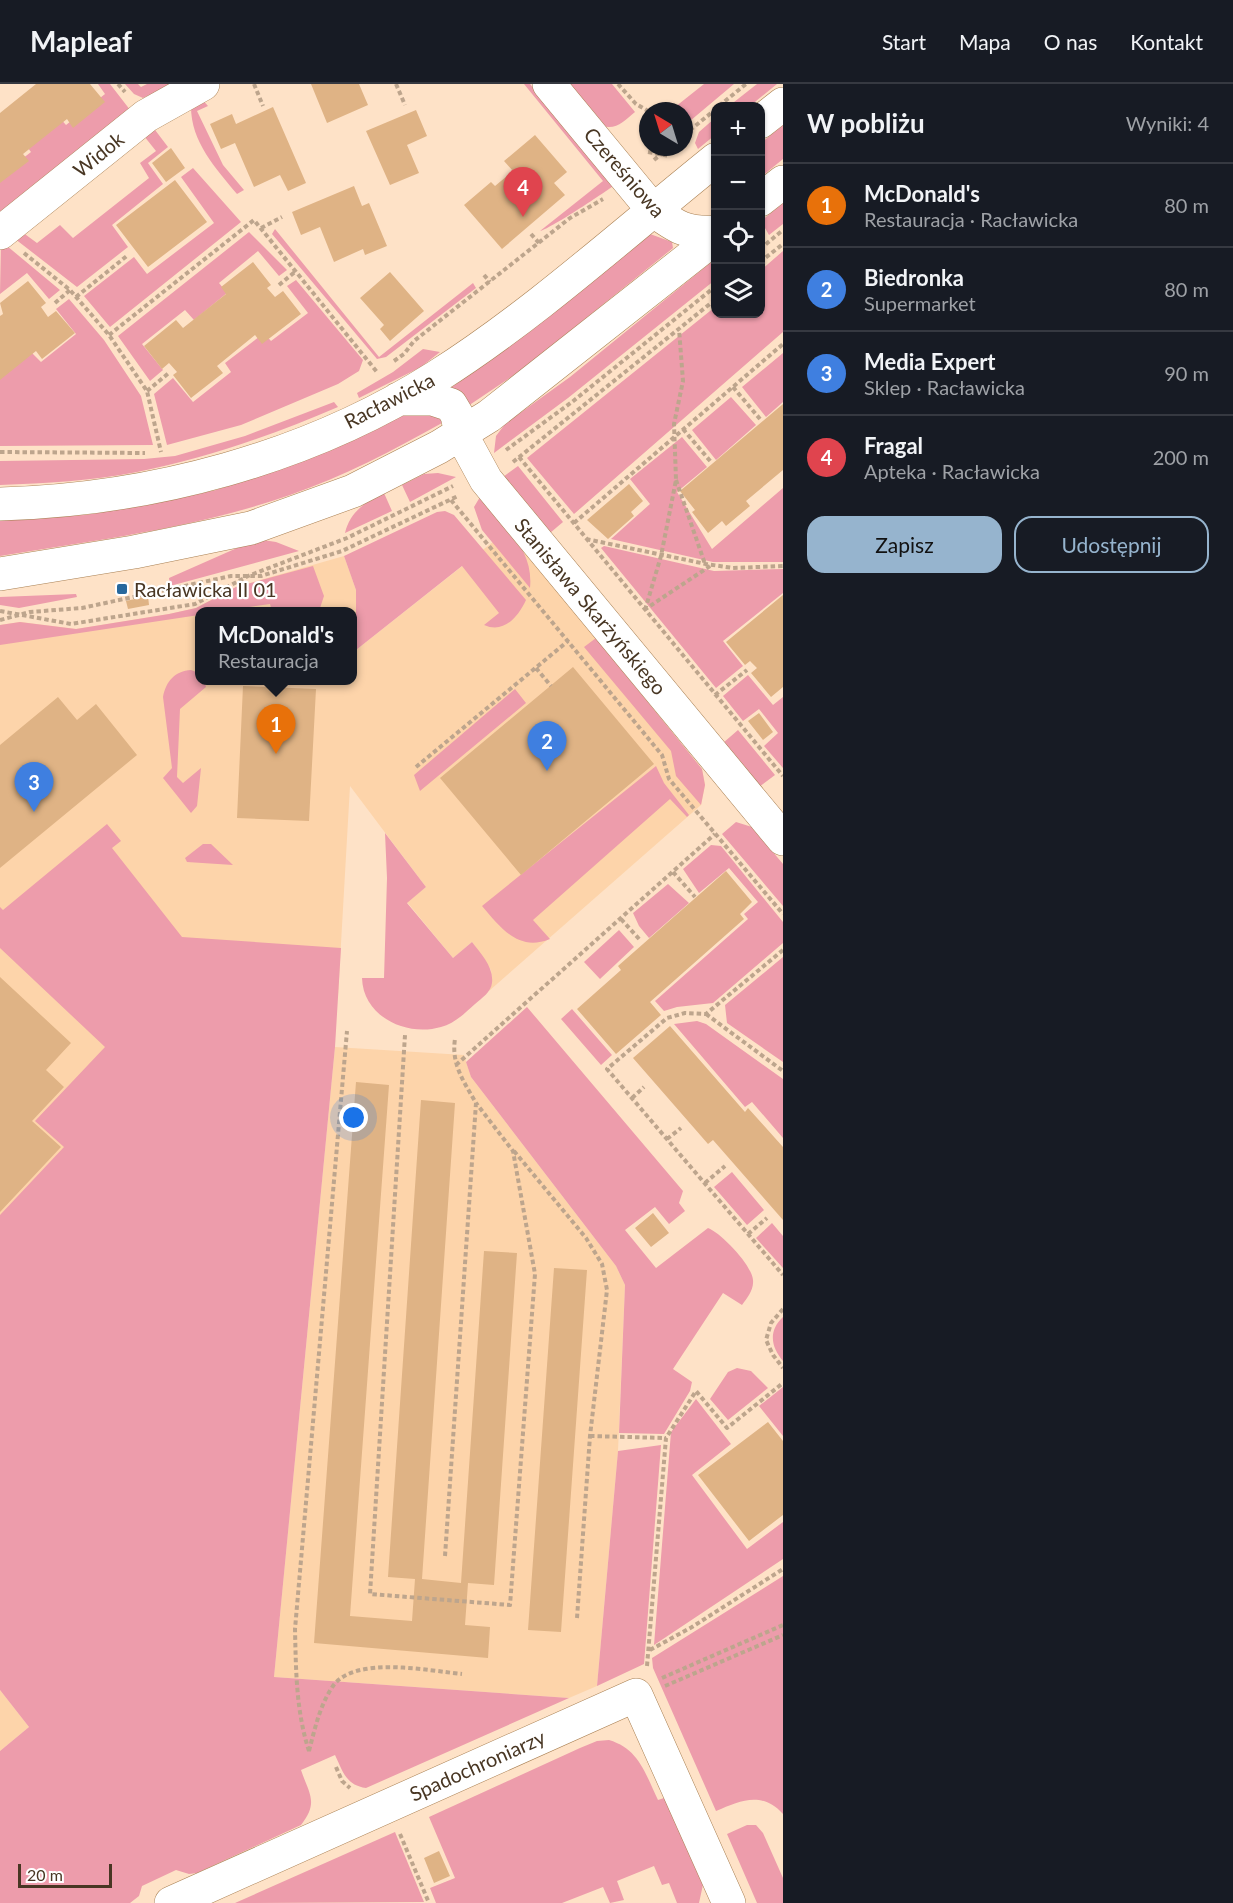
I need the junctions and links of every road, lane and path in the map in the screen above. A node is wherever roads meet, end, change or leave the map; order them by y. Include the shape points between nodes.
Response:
1 (202, 84) edge
2 (254, 84) edge
3 (396, 84) edge
4 (549, 84) edge
5 (618, 84) edge
6 (746, 84) edge
7 (724, 102) edge
8 (783, 104) edge
9 (405, 105) dead end
10 (263, 106) dead end
11 (639, 106) edge
12 (711, 113) edge
13 (765, 119) edge
14 (693, 128) edge
15 (711, 163) edge
16 (628, 180) junction
17 (783, 182) edge
18 (765, 196) edge
19 (652, 210) junction
20 (282, 217) dead end
21 (261, 228) junction
22 (783, 230) edge
23 (531, 234) dead end
24 (711, 235) edge
25 (711, 239) edge
26 (9, 240) edge
27 (539, 243) junction
28 (783, 244) edge
29 (765, 245) edge
30 (128, 255) dead end
31 (765, 258) edge
32 (296, 271) junction
33 (484, 275) dead end
34 (490, 282) junction
35 (279, 285) dead end
36 (70, 290) junction
37 (76, 297) junction
38 (55, 303) dead end
39 (711, 303) edge
40 (679, 329) junction
41 (109, 335) junction
42 (783, 344) edge
43 (170, 372) dead end
44 (377, 372) junction
45 (368, 378) dead end
46 (733, 387) junction
47 (147, 391) junction
48 (397, 399) junction
49 (760, 419) dead end
50 (683, 429) junction
51 (461, 434) junction
52 (673, 438) junction
53 (169, 451) dead end
54 (0, 452) edge
55 (161, 452) junction
56 (519, 457) junction
57 (711, 462) dead end
58 (486, 480) junction
59 (676, 480) junction
60 (451, 500) junction
61 (0, 504) edge
62 (574, 523) junction
63 (586, 539) junction
64 (661, 556) junction
65 (708, 565) junction
66 (783, 566) edge
67 (0, 574) edge
68 (644, 610) junction
69 (0, 620) edge
70 (568, 641) junction
71 (536, 668) junction
72 (747, 670) dead end
73 (551, 686) dead end
74 (715, 695) junction
75 (416, 767) dead end
76 (783, 776) edge
77 (715, 834) junction
78 (783, 839) edge
79 (673, 872) junction
80 (695, 897) dead end
81 (783, 914) edge
82 (621, 919) junction
83 (640, 940) dead end
84 (783, 950) edge
85 (706, 1014) junction
86 (347, 1031) dead end
87 (405, 1035) dead end
88 (455, 1039) dead end
89 (456, 1065) junction
90 (783, 1071) edge
91 (644, 1087) dead end
92 (632, 1098) junction
93 (476, 1103) junction
94 (681, 1128) dead end
95 (667, 1139) junction
96 (513, 1151) junction
97 (725, 1167) dead end
98 (705, 1184) junction
99 (767, 1218) dead end
100 (748, 1234) junction
101 (783, 1275) edge
102 (783, 1309) edge
103 (783, 1368) edge
104 (783, 1383) edge
105 (590, 1436) junction
106 (666, 1438) junction
107 (445, 1556) dead end
108 (783, 1569) edge
109 (577, 1618) dead end
110 (783, 1625) edge
111 (783, 1635) edge
112 (650, 1650) junction
113 (462, 1674) dead end
114 (646, 1684) junction
115 (336, 1767) dead end
116 (357, 1792) dead end
117 (400, 1832) dead end
118 (171, 1903) edge
119 (429, 1903) edge
120 (729, 1903) edge

1 - 26 street, Widok via 152,112
2 - 10 path
3 - 9 path
4 - 16 street, Czereśniowa
5 - 11 path
6 - 7 path
8 - 13 street
12 - 14 path
15 - 19 street, Racławicka
16 - 19 street, Czereśniowa
16 - 27 path
17 - 18 street
19 - 24 street, Czereśniowa via 692,234
19 - 48 street, Racławicka via 480,346
20 - 21 path
21 - 32 path
21 - 41 path via 254,220
22 - 29 path
23 - 27 path
25 - 51 street via 520,393
26 - 36 path
27 - 34 path
28 - 31 path
30 - 37 path
32 - 35 path
32 - 44 path
33 - 34 path
34 - 44 path
36 - 37 path
36 - 38 path
37 - 41 path
39 - 40 path
40 - 52 path via 683,381
40 - 56 path
41 - 47 path
42 - 46 path
43 - 47 path
44 - 45 path
46 - 49 path
46 - 50 path
47 - 55 path
48 - 51 street, Stanisława Skarżyńskiego via 442,400 457,415
48 - 61 street, Racławicka via 280,451 185,481 106,496
50 - 52 path
50 - 57 path
51 - 58 street, Stanisława Skarżyńskiego
51 - 67 street via 353,491 252,528
52 - 59 path
52 - 62 path
53 - 55 path
54 - 55 path
56 - 58 path
56 - 62 path
58 - 60 path
58 - 78 street, Stanisława Skarżyńskiego
59 - 64 path
59 - 65 path
60 - 69 path via 334,555 261,576 231,576 81,608 30,612
60 - 70 path
62 - 63 path
63 - 64 path
63 - 68 path
64 - 65 path
64 - 68 path
65 - 66 path
65 - 68 path
68 - 74 path
70 - 71 path
70 - 77 path via 662,755 669,779
71 - 73 path
71 - 75 path
72 - 74 path
74 - 76 path
77 - 79 path
77 - 81 path
79 - 80 path
79 - 82 path
82 - 83 path
82 - 89 path
84 - 85 path
85 - 90 path
85 - 92 path via 685,1013 667,1018 607,1069
86 - 113 path via 295,1629 297,1694 309,1751 322,1705 334,1683 353,1672 374,1667
87 - 96 path via 370,1594 510,1605 535,1274
88 - 89 path
89 - 93 path
91 - 92 path
92 - 95 path
93 - 96 path
93 - 107 path
94 - 95 path
95 - 98 path
96 - 105 path via 586,1238 602,1264 607,1290
97 - 98 path
98 - 100 path
99 - 100 path
100 - 101 path
102 - 103 path via 771,1323 766,1340
104 - 106 path via 727,1428 696,1391
105 - 106 path
105 - 109 path
106 - 112 path
108 - 112 path
110 - 114 path
111 - 114 path
112 - 114 path
114 - 118 street, Spadochroniarzy
114 - 120 street
115 - 116 path via 342,1781
117 - 119 path

